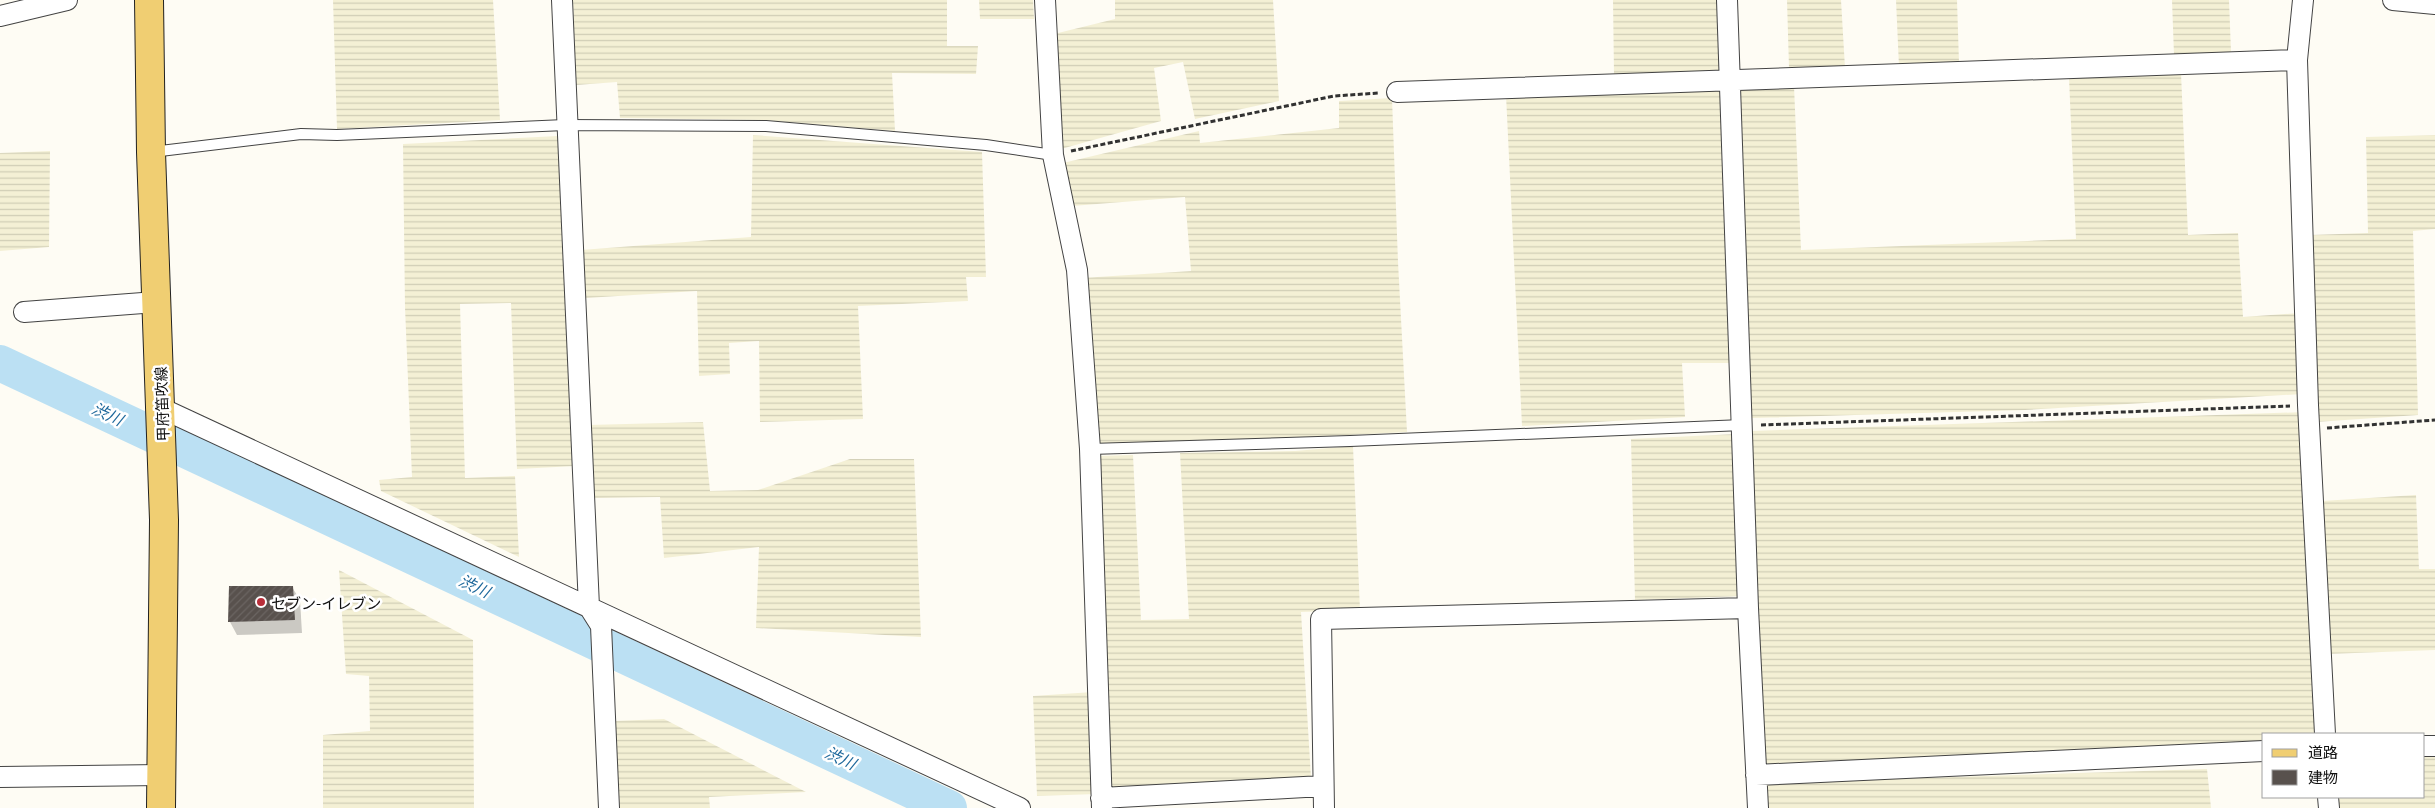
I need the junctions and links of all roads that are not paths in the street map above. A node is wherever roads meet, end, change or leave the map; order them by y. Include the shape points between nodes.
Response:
1 (67, 0) edge
2 (150, 0) edge
3 (562, 0) edge
4 (1045, 0) edge
5 (1727, 0) edge
6 (2303, 0) edge
7 (2393, 0) edge
8 (2435, 4) edge
9 (0, 16) edge
10 (2297, 60) junction
11 (1729, 81) junction
12 (1398, 92) road end
13 (566, 125) junction
14 (150, 152) junction
15 (1053, 155) junction
16 (156, 302) junction
17 (24, 312) dead end
18 (161, 414) junction
19 (1743, 426) junction
20 (1090, 448) junction
21 (589, 607) junction
22 (1748, 608) junction
23 (2325, 733) edge
24 (2262, 751) edge
25 (161, 775) junction
26 (1756, 775) junction
27 (0, 777) edge
28 (1323, 786) junction
29 (1101, 803) edge
30 (160, 808) edge
31 (610, 808) edge
32 (1020, 808) edge
33 (1324, 808) edge
34 (1758, 808) edge

1 - 9 street
2 - 14 main road, 甲府笛吹線
3 - 13 street
4 - 15 street
5 - 11 street
6 - 10 street
7 - 8 street
10 - 11 street
10 - 23 street via 2308,405
11 - 12 street
11 - 19 street
13 - 14 lane via 301,134
13 - 15 lane via 766,126 986,145
13 - 21 street
14 - 16 main road, 甲府笛吹線
15 - 20 street via 1077,270
16 - 17 street
16 - 18 main road, 甲府笛吹線
18 - 21 street
18 - 25 main road, 甲府笛吹線
19 - 20 lane
19 - 22 street
20 - 29 street
21 - 31 street via 600,626
21 - 32 street
22 - 26 street
22 - 28 street via 1321,619
24 - 26 street
25 - 27 street
25 - 30 main road, 甲府笛吹線
26 - 34 street
28 - 29 street
28 - 33 street

